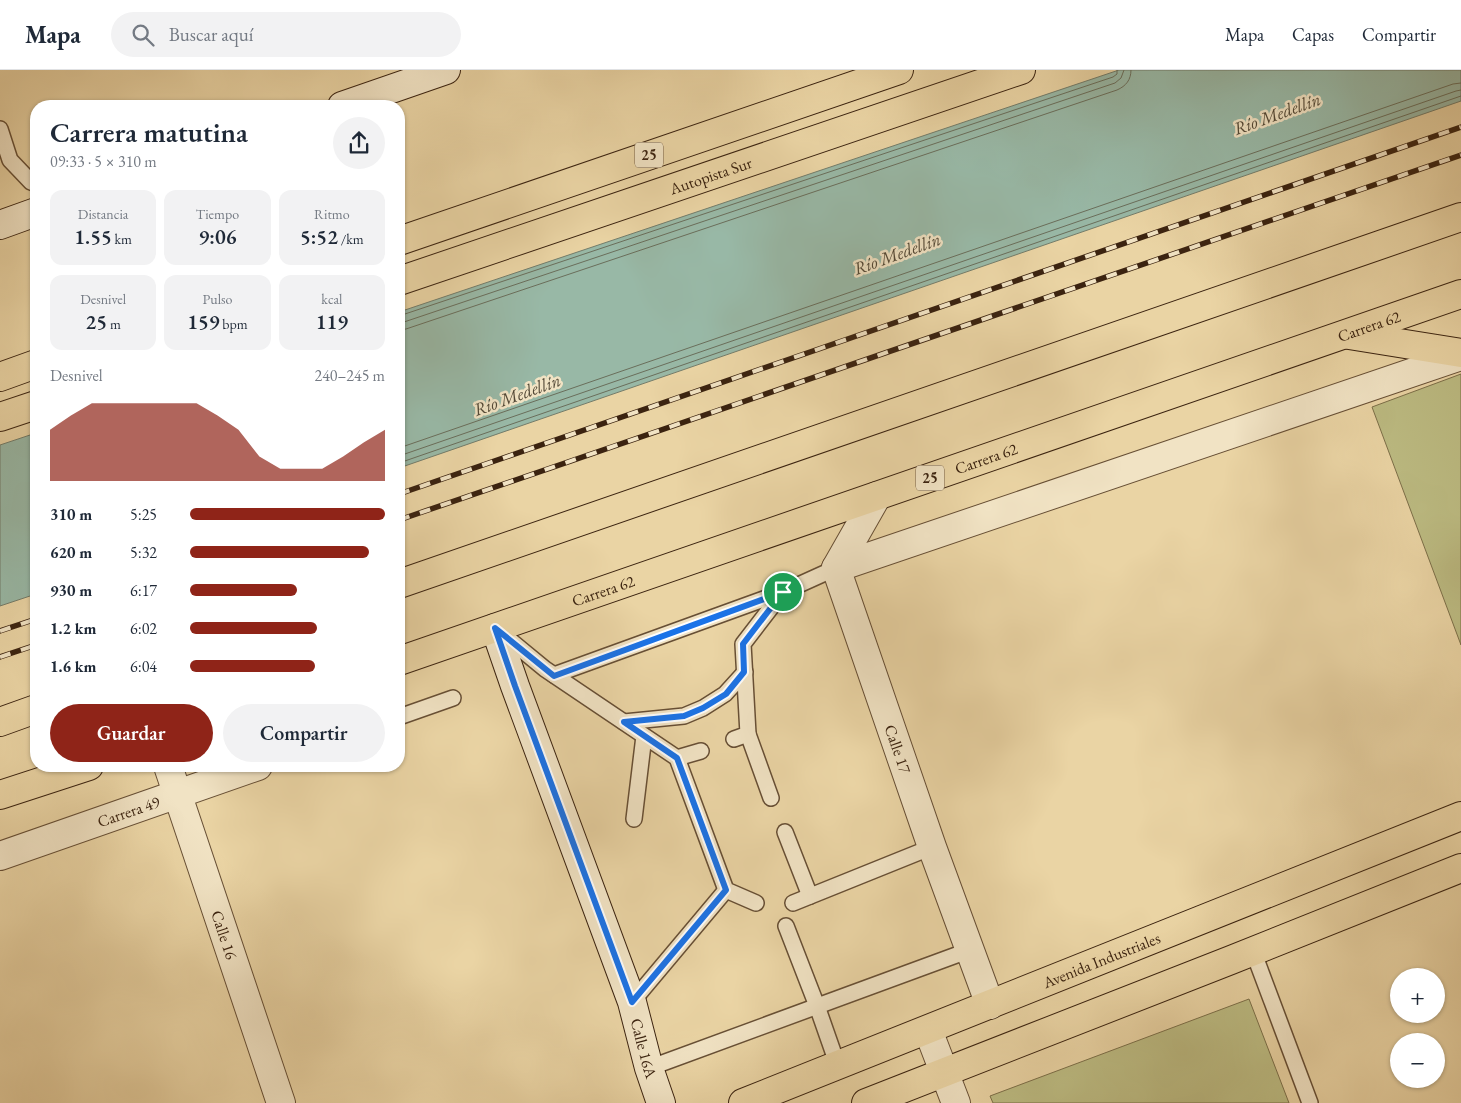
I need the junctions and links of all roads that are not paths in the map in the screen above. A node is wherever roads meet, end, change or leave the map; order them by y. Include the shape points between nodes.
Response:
1 (446, 70) edge
2 (899, 70) edge
3 (1021, 70) edge
4 (359, 100) edge
5 (0, 129) edge
6 (5, 160) edge
7 (30, 181) edge
8 (30, 214) edge
9 (1461, 217) edge
10 (0, 225) edge
11 (405, 239) edge
12 (405, 279) edge
13 (1461, 294) edge
14 (1345, 334) junction
15 (1461, 355) edge
16 (30, 366) edge
17 (0, 377) edge
18 (30, 407) edge
19 (0, 417) edge
20 (877, 496) junction
21 (836, 568) junction
22 (405, 582) edge
23 (783, 592) junction
24 (495, 628) junction
25 (405, 659) edge
26 (744, 672) junction
27 (554, 676) junction
28 (453, 698) dead end
29 (30, 711) edge
30 (405, 715) edge
31 (0, 722) edge
32 (624, 722) junction
33 (748, 734) junction
34 (644, 736) junction
35 (734, 739) dead end
36 (701, 751) dead end
37 (677, 758) junction
38 (71, 772) edge
39 (170, 772) edge
40 (241, 772) edge
41 (178, 794) junction
42 (0, 795) edge
43 (771, 798) dead end
44 (1461, 816) edge
45 (634, 819) dead end
46 (785, 832) dead end
47 (932, 847) junction
48 (0, 856) edge
49 (1461, 868) edge
50 (726, 890) junction
51 (810, 896) junction
52 (793, 902) dead end
53 (756, 903) dead end
54 (786, 926) dead end
55 (970, 950) junction
56 (1253, 951) junction
57 (632, 1002) junction
58 (990, 1005) junction
59 (818, 1006) junction
60 (928, 1030) junction
61 (838, 1066) junction
62 (649, 1068) junction
63 (944, 1072) junction
64 (282, 1103) edge
65 (661, 1103) edge
66 (743, 1103) edge
67 (866, 1103) edge
68 (956, 1103) edge
69 (1310, 1103) edge

1 - 4 street
2 - 11 main road, 25
3 - 12 main road, Autopista Sur / 25
5 - 6 lane
6 - 7 lane
8 - 10 street
9 - 22 main road
13 - 14 main road, Carrera 62 / 25
14 - 15 main road
14 - 20 main road, Carrera 62 / 25
15 - 21 street
16 - 17 main road
18 - 19 main road
20 - 21 street
20 - 24 main road, Carrera 62 / 25
21 - 23 lane
21 - 47 street, Calle 17
23 - 26 lane via 743,644
23 - 27 lane
24 - 25 main road, Carrera 62 / 25
24 - 27 lane
24 - 57 street, Calle 16A
26 - 32 lane via 726,694 684,716
26 - 33 lane
27 - 32 lane
28 - 30 lane
29 - 31 main road
32 - 34 lane
33 - 35 lane
33 - 43 lane
34 - 37 lane
34 - 45 lane
36 - 37 lane
37 - 50 lane
38 - 42 main road
39 - 41 street, Calle 16
40 - 41 street, Carrera 49
41 - 48 street, Carrera 49
41 - 64 street, Calle 16
44 - 58 main road, Avenida Industriales
46 - 51 lane
47 - 51 lane
47 - 55 street, Calle 17
49 - 56 main road
50 - 53 lane
50 - 57 lane
51 - 52 lane
54 - 59 lane
55 - 58 street, Calle 17
55 - 59 lane
56 - 63 main road
56 - 69 lane
57 - 62 street, Calle 16A
58 - 60 main road, Avenida Industriales
59 - 61 lane
59 - 62 lane
60 - 61 main road, Avenida Industriales
60 - 63 street
61 - 66 main road, Avenida Industriales
62 - 65 street, Calle 16A
63 - 67 main road
63 - 68 street

